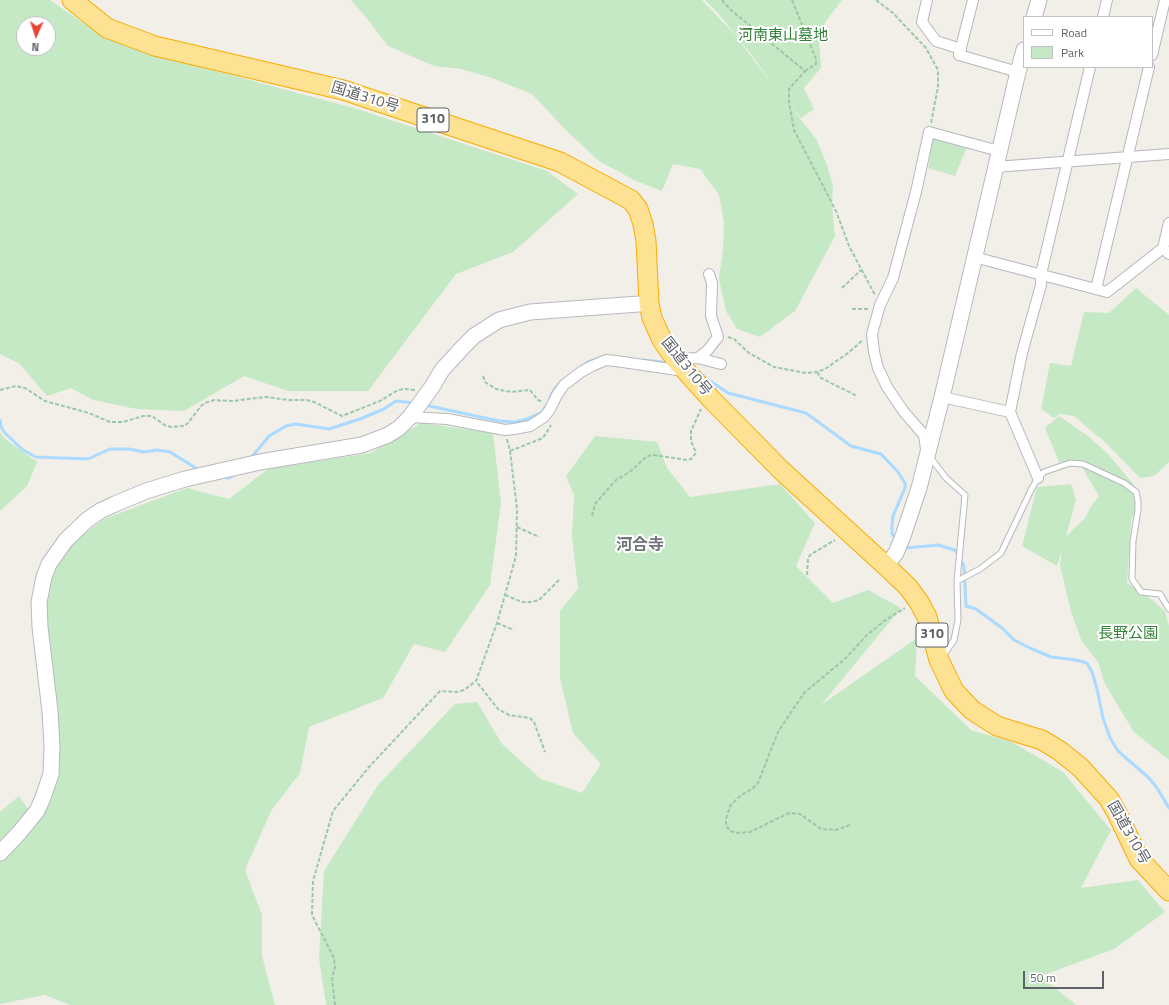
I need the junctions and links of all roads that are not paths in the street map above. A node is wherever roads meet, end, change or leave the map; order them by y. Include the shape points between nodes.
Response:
1 (72, 0) edge
2 (927, 0) edge
3 (973, 0) edge
4 (1039, 0) edge
5 (1107, 0) edge
6 (1165, 0) edge
7 (1034, 16) edge
8 (1103, 16) edge
9 (961, 49) junction
10 (1153, 51) edge
11 (1023, 54) edge
12 (1090, 68) edge
13 (1149, 68) edge
14 (1018, 72) junction
15 (999, 151) junction
16 (1169, 154) edge
17 (1128, 157) junction
18 (1068, 162) junction
19 (996, 167) junction
20 (1169, 223) edge
21 (1166, 251) edge
22 (974, 257) junction
23 (709, 274) dead end
24 (1040, 274) junction
25 (1096, 289) junction
26 (649, 303) junction
27 (684, 364) junction
28 (721, 364) dead end
29 (942, 397) junction
30 (1010, 412) junction
31 (412, 414) junction
32 (927, 452) junction
33 (1038, 478) junction
34 (891, 559) junction
35 (958, 581) junction
36 (1169, 609) edge
37 (939, 660) junction
38 (0, 853) edge
39 (1169, 891) edge

1 - 26 highway, 国道310号 / 310 via 107,28 155,46 343,90 560,162 631,200 638,209 646,240
2 - 9 street via 922,22 936,41
3 - 9 street
4 - 7 street
5 - 8 street
6 - 10 street
9 - 14 street via 959,55
11 - 14 street
12 - 18 street
13 - 17 street
14 - 15 street
15 - 19 street
15 - 32 street via 929,132 893,278 879,303 872,334 881,374 904,412 924,435
16 - 17 street
17 - 18 street
17 - 25 street
18 - 19 street
18 - 24 street
19 - 22 street
20 - 21 street
21 - 25 street via 1107,292
22 - 24 street
22 - 29 street
23 - 27 street via 712,282 712,316 718,337 707,351
24 - 25 street
24 - 30 street via 1041,285 1022,352
26 - 27 highway, 国道310号 / 310 via 652,318 662,340
26 - 31 street via 530,312 499,320 474,336 463,347 442,370
27 - 28 street
27 - 31 street via 606,360 581,372 564,385 546,407 544,417 530,426 505,430
27 - 34 highway, 国道310号 / 310 via 707,394 781,470 848,532
29 - 30 street
29 - 32 street
30 - 33 street
31 - 38 street via 399,428 362,446 260,462 185,479 146,492 100,511 66,540 49,564 40,602 40,627 50,711 51,774 37,811
32 - 34 street via 919,488 903,536
32 - 35 lane via 946,478 965,495
33 - 35 lane via 1001,553
33 - 36 lane via 1044,472 1070,463 1083,464 1136,492 1138,510 1133,541 1132,579 1141,592 1160,594
34 - 37 highway, 国道310号 / 310 via 919,602
35 - 37 lane via 958,620 954,640
37 - 39 highway, 国道310号 / 310 via 954,691 972,710 997,726 1042,740 1081,768 1109,799 1138,859

